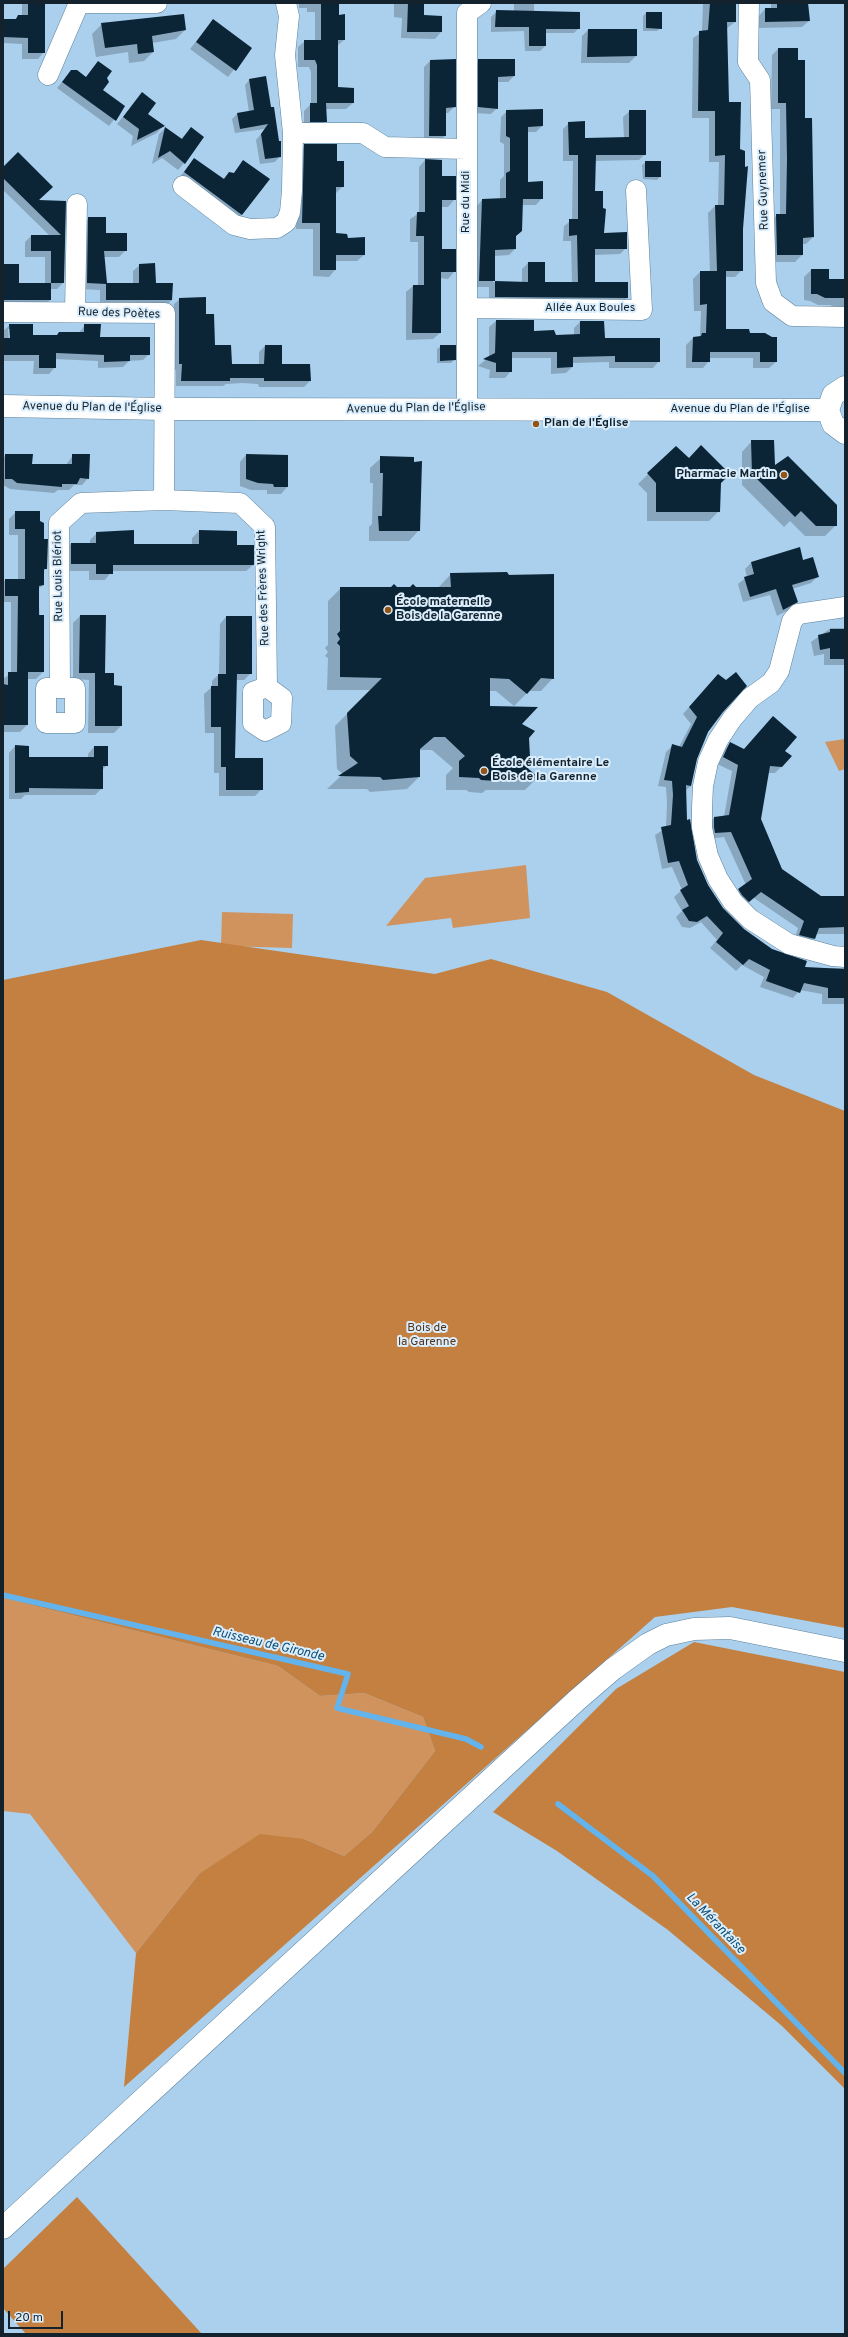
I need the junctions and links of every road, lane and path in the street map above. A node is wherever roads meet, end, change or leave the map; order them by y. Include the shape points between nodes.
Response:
1 (156, 3) edge
2 (286, 3) edge
3 (481, 3) edge
4 (749, 3) edge
5 (48, 75) dead end
6 (293, 133) junction
7 (467, 149) junction
8 (183, 186) dead end
9 (636, 190) dead end
10 (77, 204) dead end
11 (467, 308) junction
12 (3, 312) edge
13 (76, 312) junction
14 (845, 317) edge
15 (845, 387) edge
16 (3, 406) edge
17 (467, 408) junction
18 (165, 409) junction
19 (828, 410) junction
20 (845, 433) edge
21 (164, 500) junction
22 (845, 607) edge
23 (267, 687) dead end
24 (60, 688) dead end
25 (845, 957) edge
26 (845, 1651) edge
27 (3, 2228) edge

1 - 5 street via 79,3
2 - 6 street via 289,16 285,55
3 - 7 street, Rue du Midi via 467,13
4 - 14 street, Rue Guynemer via 748,62 760,80 766,283 773,302 792,316
6 - 7 street via 363,133 385,147
6 - 8 street via 290,212 286,222 277,228 250,229 234,225
7 - 11 street, Rue du Midi
9 - 11 street, Allée Aux Boules via 642,310
10 - 13 street
11 - 17 street, Rue du Midi
12 - 13 street, Rue des Poètes
13 - 18 street, Rue des Poètes via 165,313
15 - 19 main road via 833,395
16 - 18 main road, Avenue du Plan de l'Église
17 - 18 main road, Avenue du Plan de l'Église
17 - 19 main road, Avenue du Plan de l'Église
18 - 21 street
19 - 20 main road via 833,424
21 - 23 street, Rue des Frères Wright via 240,503 265,527
21 - 24 street, Rue Louis Blériot via 81,503 58,523
22 - 25 street via 798,614 792,620 779,671 771,683 750,698 732,719 708,762 703,786 702,828 708,856 718,879 733,902 750,919 789,944
26 - 27 main road via 730,1628 694,1629 666,1634 648,1644 613,1669 578,1700

